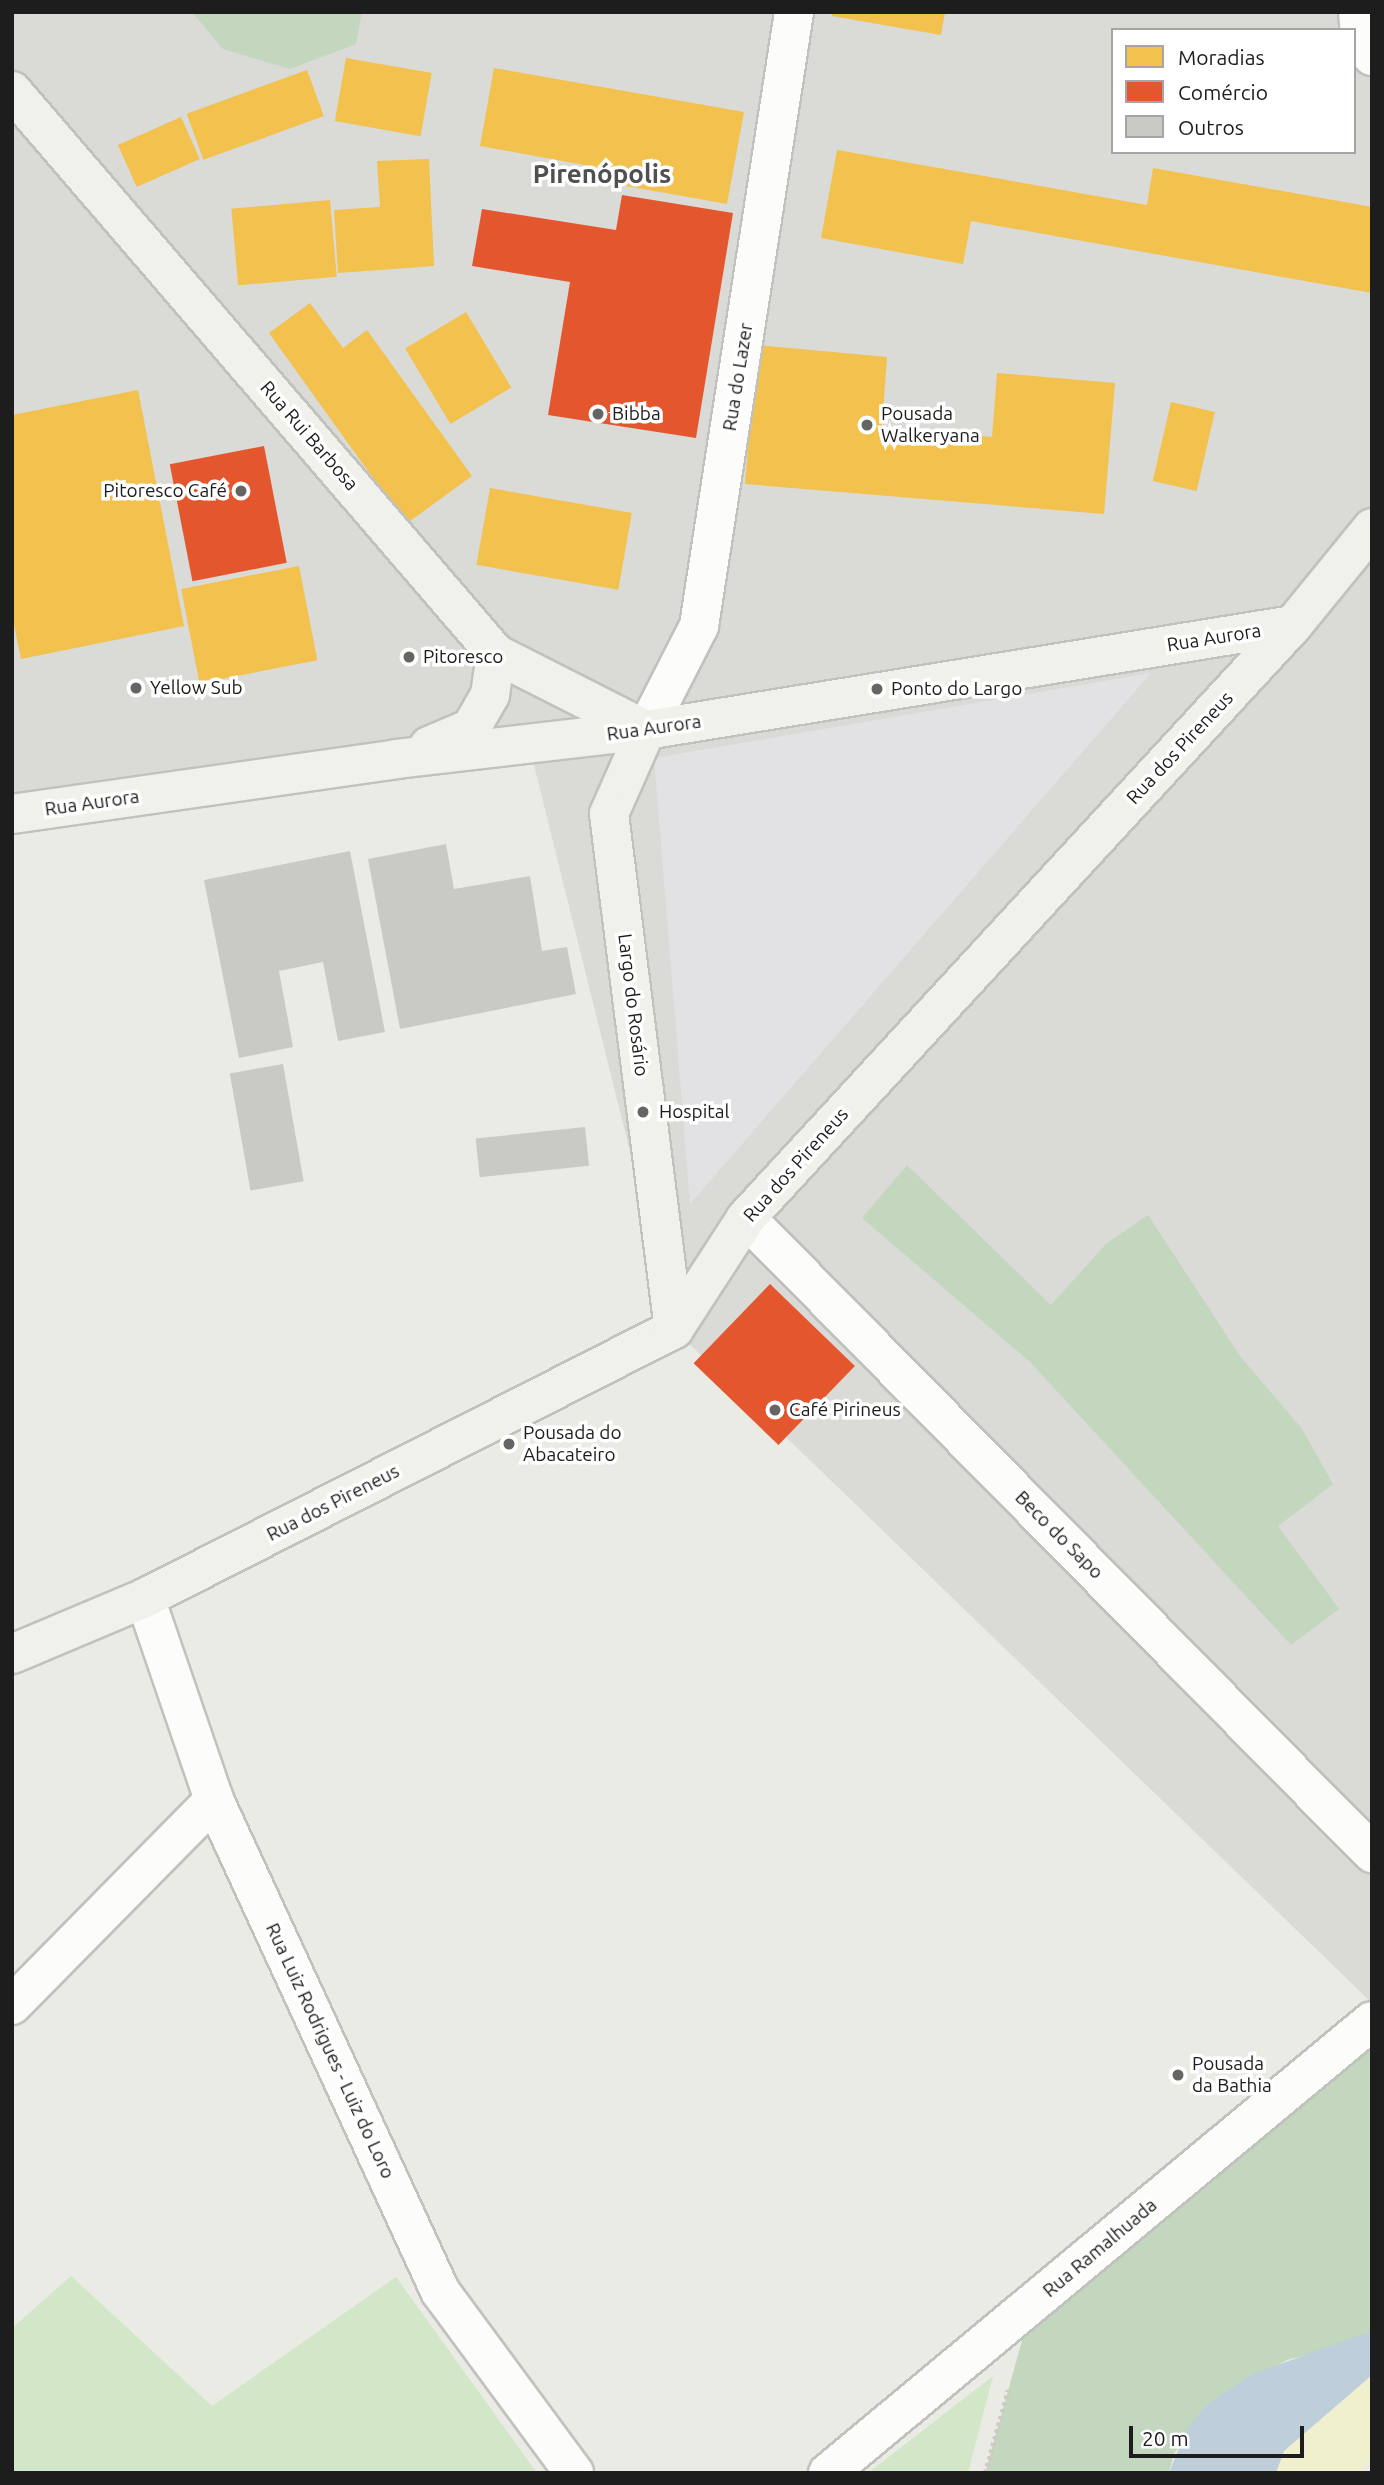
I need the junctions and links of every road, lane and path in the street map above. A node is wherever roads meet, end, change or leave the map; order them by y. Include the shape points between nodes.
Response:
1 (794, 12) edge
2 (1358, 12) edge
3 (1372, 57) edge
4 (12, 91) edge
5 (1372, 528) edge
6 (1293, 625) junction
7 (496, 654) junction
8 (646, 730) junction
9 (397, 759) junction
10 (12, 814) edge
11 (746, 1217) junction
12 (674, 1329) junction
13 (145, 1598) junction
14 (12, 1654) edge
15 (214, 1800) junction
16 (1372, 1853) edge
17 (12, 2005) edge
18 (1372, 2021) edge
19 (575, 2473) edge
20 (828, 2473) edge

1 - 8 street, Rua do Lazer via 699,626
2 - 3 street via 1361,45
4 - 7 street, Rua Rui Barbosa
5 - 6 street, Rua dos Pireneus
6 - 8 street, Rua Aurora
6 - 11 street, Rua dos Pireneus
7 - 8 street, Rua Rui Barbosa
7 - 9 street via 490,695 471,728
8 - 9 street, Rua Aurora
8 - 12 street, Largo do Rosário via 609,814
9 - 10 street, Rua Aurora
11 - 12 street, Rua dos Pireneus
11 - 16 street, Beco do Sapo
12 - 13 street, Rua dos Pireneus
13 - 14 street, Rua dos Pireneus
13 - 15 street, Rua Luiz Rodrigues - Luiz do Loro
15 - 17 street
15 - 19 street, Rua Luiz Rodrigues - Luiz do Loro via 440,2291
18 - 20 street, Rua Ramalhuada

